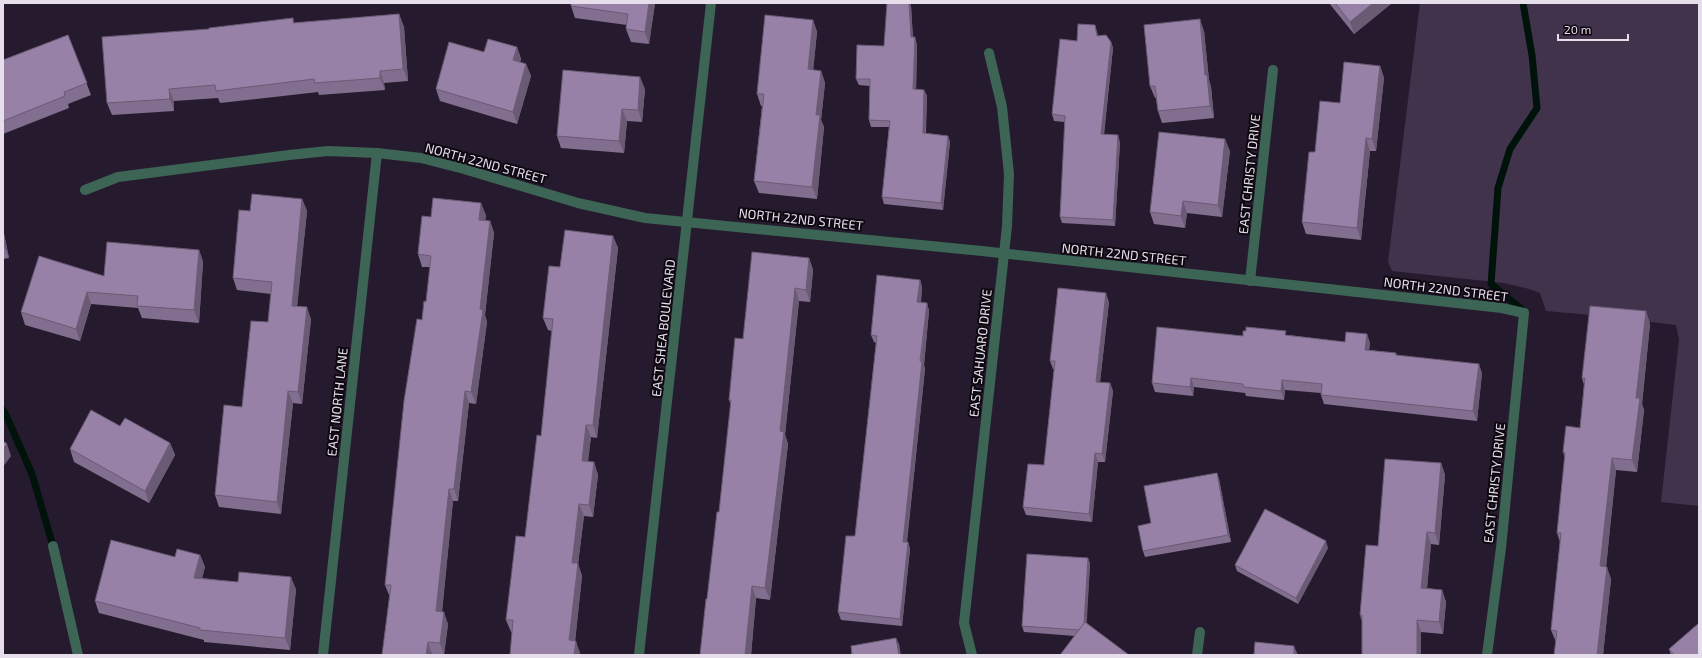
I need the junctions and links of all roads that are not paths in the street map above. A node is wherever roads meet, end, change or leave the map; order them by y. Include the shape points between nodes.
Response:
1 (711, 3) edge
2 (989, 54) dead end
3 (1273, 70) dead end
4 (377, 153) junction
5 (85, 190) dead end
6 (687, 221) junction
7 (1004, 253) junction
8 (1250, 281) junction
9 (1524, 313) joint
10 (53, 546) dead end
11 (1200, 632) dead end
12 (78, 655) edge
13 (323, 655) edge
14 (639, 655) edge
15 (972, 655) edge
16 (1197, 655) edge
17 (1487, 655) edge

1 - 6 street, EAST SHEA BOULEVARD
2 - 7 street, EAST SAHUARO DRIVE via 1002,107 1010,174
3 - 8 street, EAST CHRISTY DRIVE
4 - 5 street, NORTH 22ND STREET via 328,151 289,155 118,178
4 - 6 street, NORTH 22ND STREET via 421,158 464,168 578,203 645,218
4 - 13 street, EAST NORTH LANE
6 - 7 street, NORTH 22ND STREET
6 - 14 street, EAST SHEA BOULEVARD
7 - 8 street, NORTH 22ND STREET
7 - 15 street, EAST SAHUARO DRIVE via 964,623
8 - 9 street, NORTH 22ND STREET via 1502,308
9 - 17 street, EAST CHRISTY DRIVE via 1501,548
10 - 12 street
11 - 16 street

